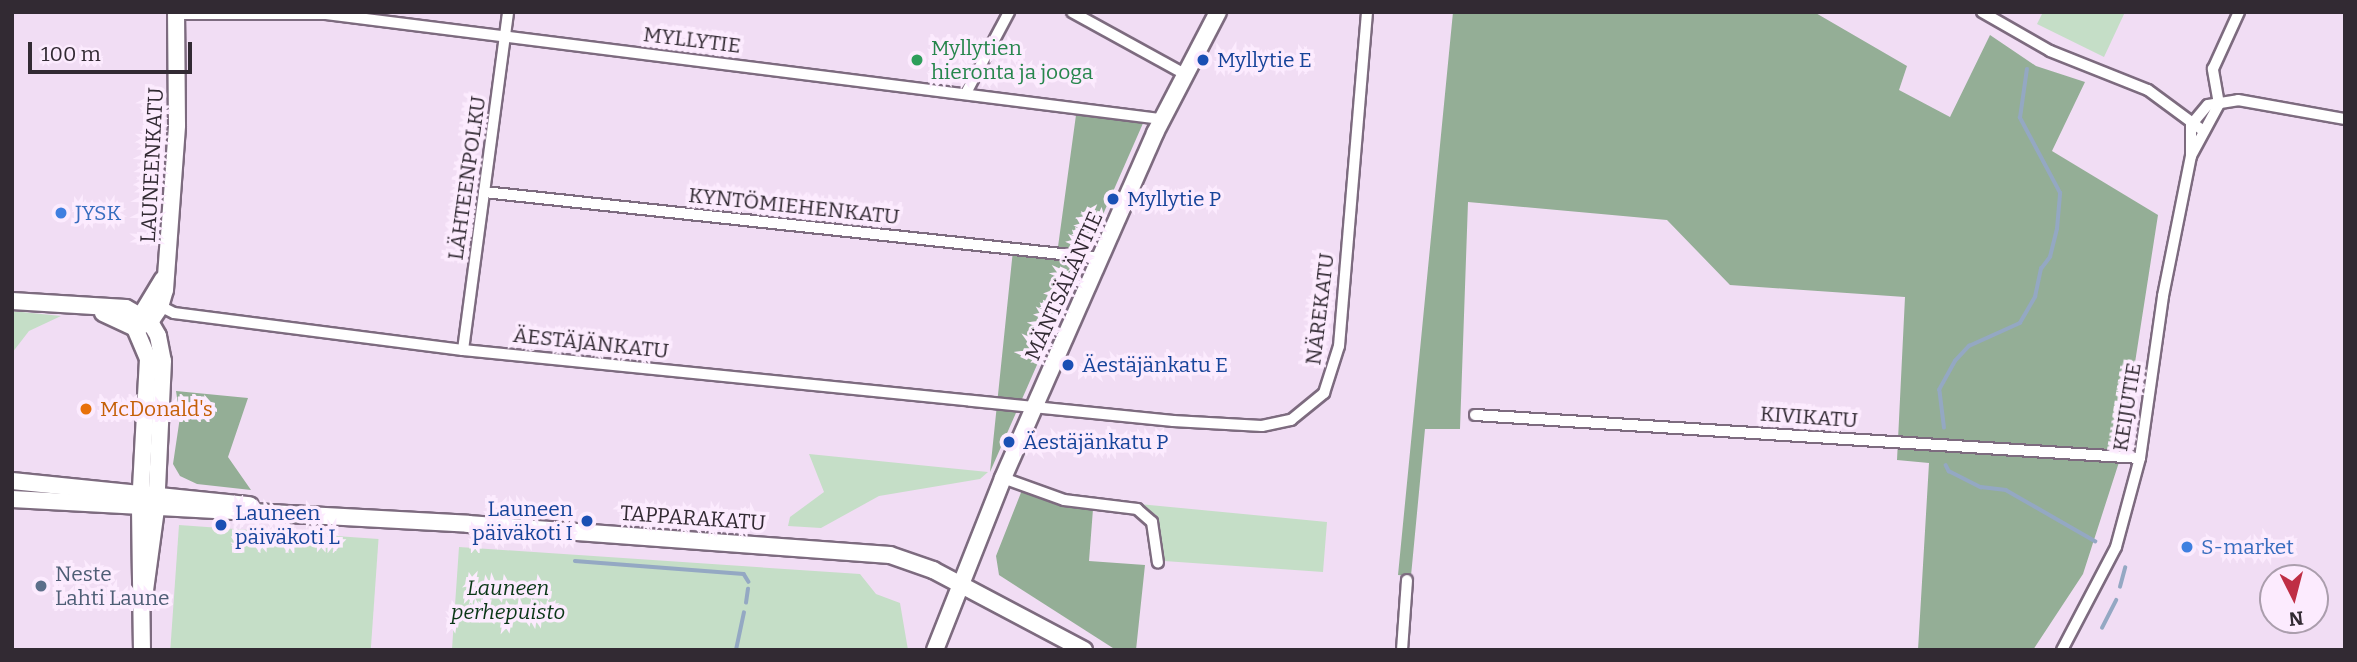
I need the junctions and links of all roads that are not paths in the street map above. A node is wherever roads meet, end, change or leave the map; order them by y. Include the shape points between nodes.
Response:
1 (508, 12) edge
2 (1009, 12) edge
3 (1072, 12) edge
4 (1218, 12) edge
5 (1367, 12) edge
6 (1982, 12) edge
7 (2239, 12) edge
8 (176, 13) edge
9 (505, 36) junction
10 (1183, 73) junction
11 (966, 93) junction
12 (2219, 104) junction
13 (2345, 118) edge
14 (1161, 119) junction
15 (2191, 125) junction
16 (2202, 130) junction
17 (2191, 156) junction
18 (484, 192) junction
19 (1099, 258) junction
20 (12, 301) edge
21 (154, 304) junction
22 (141, 321) junction
23 (463, 350) junction
24 (1035, 406) junction
25 (1475, 415) dead end
26 (2140, 458) junction
27 (1003, 478) junction
28 (12, 481) edge
29 (12, 499) edge
30 (149, 501) junction
31 (1158, 563) dead end
32 (1407, 580) dead end
33 (959, 583) junction
34 (142, 650) edge
35 (935, 650) edge
36 (1084, 650) edge
37 (1402, 650) edge
38 (2062, 650) edge

1 - 9 street, LÄHTEENPOLKU
2 - 11 street
3 - 10 street
4 - 10 street, MÄNTSÄLÄNTIE
5 - 24 street, NÄREKATU via 1339,346 1324,393 1291,420 1262,426
6 - 15 street via 2061,56 2148,90
7 - 12 street via 2213,69
8 - 9 street, MYLLYTIE via 326,14
8 - 21 street, LAUNEENKATU via 175,158 164,277
9 - 11 street, MYLLYTIE
9 - 18 street, LÄHTEENPOLKU
10 - 14 street, MÄNTSÄLÄNTIE
11 - 14 street, MYLLYTIE
12 - 13 street via 2238,100
12 - 15 street via 2208,105
12 - 16 street, KEIJUTIE
14 - 19 street, MÄNTSÄLÄNTIE
15 - 16 street
15 - 17 street, KEIJUTIE
16 - 17 street, KEIJUTIE
17 - 26 street, KEIJUTIE
18 - 19 street, KYNTÖMIEHENKATU
18 - 23 street, LÄHTEENPOLKU
19 - 24 street, MÄNTSÄLÄNTIE
20 - 22 street via 85,308
21 - 22 street, LAUNEENKATU
21 - 23 street, ÄESTÄJÄNKATU via 174,313
22 - 30 street via 148,359
23 - 24 street, ÄESTÄJÄNKATU
24 - 27 street, MÄNTSÄLÄNTIE
25 - 26 street, KIVIKATU
26 - 38 street, KEIJUTIE via 2116,547
27 - 31 street via 1064,500 1137,509 1152,522
27 - 33 street, MÄNTSÄLÄNTIE
28 - 30 street
29 - 30 street
30 - 33 street, TAPPARAKATU via 865,552 912,561
30 - 34 street
32 - 37 street
33 - 35 street, MÄNTSÄLÄNTIE
33 - 36 street, TAPPARAKATU

